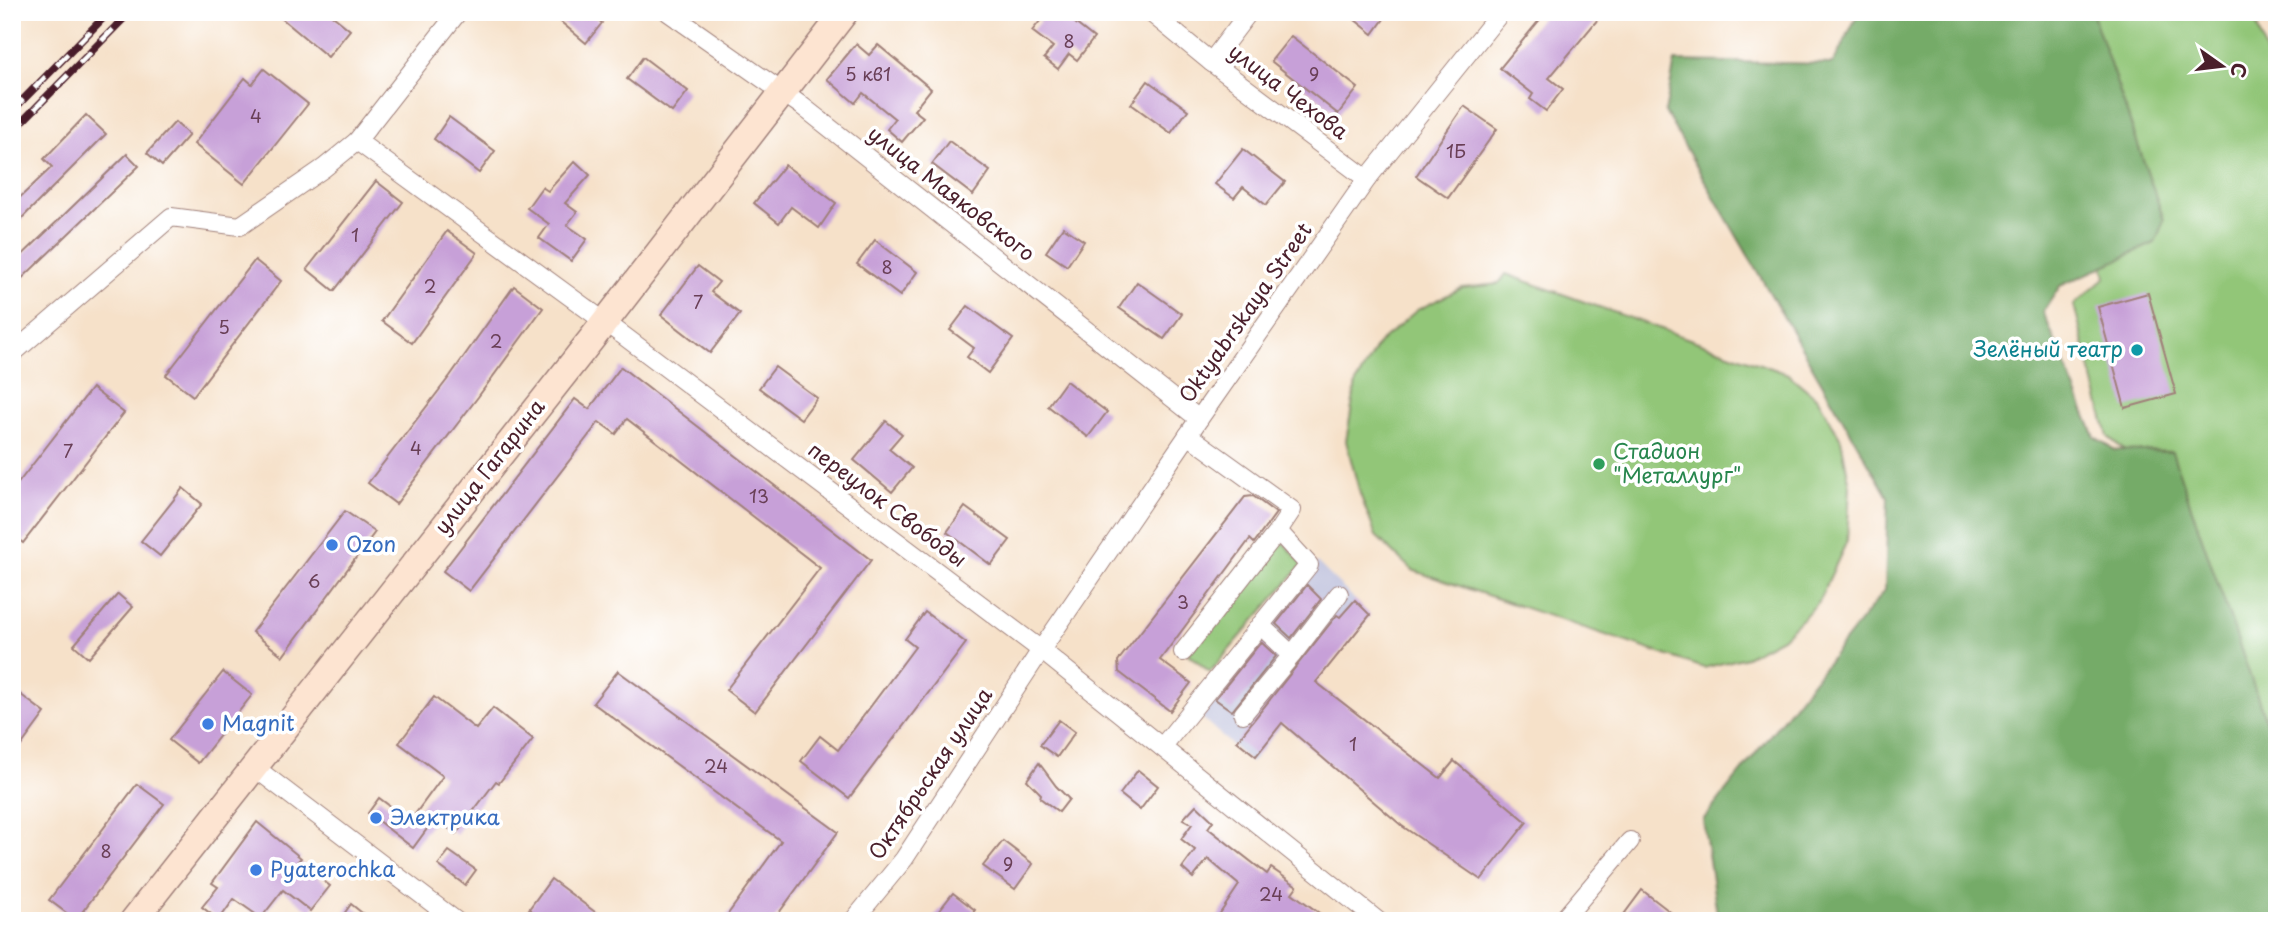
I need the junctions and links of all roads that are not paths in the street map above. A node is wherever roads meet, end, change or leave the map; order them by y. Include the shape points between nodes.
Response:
1 (458, 12) edge
2 (668, 12) edge
3 (845, 12) edge
4 (1150, 12) edge
5 (1249, 12) edge
6 (1501, 12) edge
7 (1211, 62) junction
8 (781, 93) junction
9 (357, 141) junction
10 (1367, 179) junction
11 (605, 322) junction
12 (12, 354) edge
13 (1199, 419) junction
14 (1188, 435) junction
15 (1278, 531) junction
16 (1339, 594) dead end
17 (1260, 625) junction
18 (1041, 650) junction
19 (1183, 652) dead end
20 (1292, 655) junction
21 (1243, 714) dead end
22 (1162, 747) junction
23 (254, 767) junction
24 (1630, 841) dead end
25 (134, 921) edge
26 (456, 921) edge
27 (853, 921) edge
28 (1378, 921) edge
29 (1562, 921) edge

1 - 9 street
2 - 8 street, улица Маяковского
3 - 8 main road, улица Гагарина
4 - 7 street, улица Чехова
5 - 7 street
6 - 10 street, Oktyabrskaya Street
7 - 10 street, улица Чехова
8 - 11 main road, улица Гагарина
8 - 13 street, улица Маяковского
9 - 11 street, переулок Свободы
9 - 12 street via 240,226 171,217
10 - 13 street, Oktyabrskaya Street
11 - 18 street, переулок Свободы
11 - 23 main road, улица Гагарина
13 - 14 street, Oktyabrskaya Street
14 - 15 street via 1292,510
14 - 18 street, Oktyabrskaya Street
15 - 17 street via 1309,565
15 - 19 street
16 - 20 street
17 - 20 street
17 - 22 street
18 - 22 street, переулок Свободы
18 - 27 street, Октябрьская улица via 904,859
20 - 21 street
22 - 28 street, переулок Свободы
23 - 25 main road, улица Гагарина
23 - 26 street
24 - 29 street

